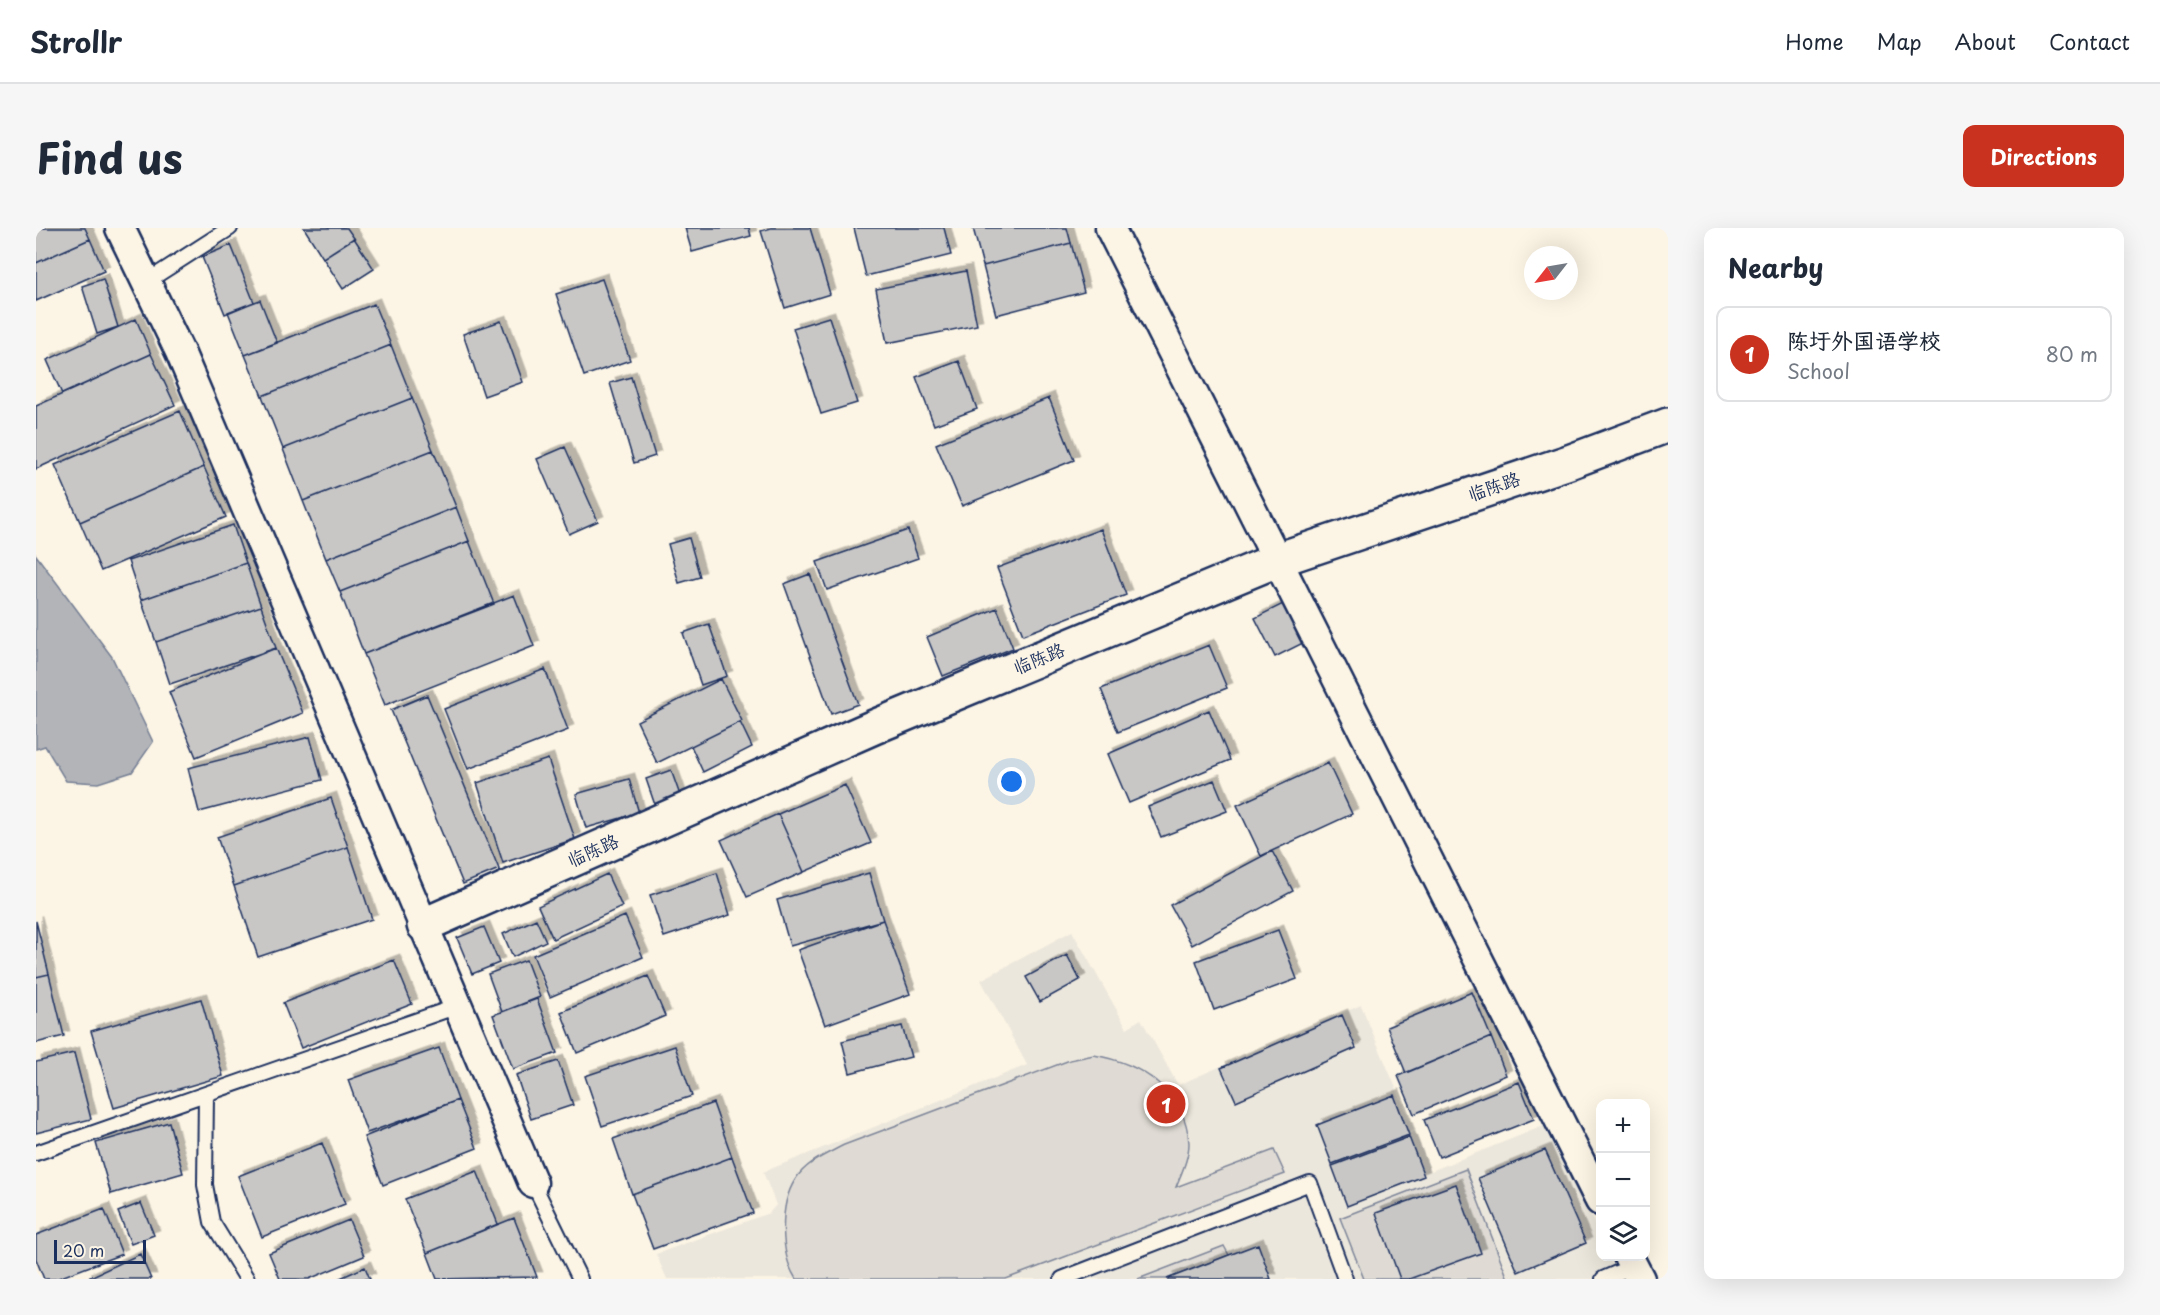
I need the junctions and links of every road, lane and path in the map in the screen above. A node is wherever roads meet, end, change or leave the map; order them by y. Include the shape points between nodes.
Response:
1 (120, 228) edge
2 (230, 228) edge
3 (1110, 228) edge
4 (146, 282) junction
5 (1668, 425) edge
6 (1278, 560) junction
7 (424, 926) junction
8 (458, 1006) junction
9 (206, 1094) junction
10 (36, 1153) edge
11 (533, 1183) joint
12 (1596, 1193) edge
13 (1634, 1267) edge
14 (246, 1279) edge
15 (580, 1279) edge
16 (1062, 1279) edge
17 (1345, 1279) edge
18 (1603, 1279) edge

1 - 4 street
2 - 4 lane
3 - 6 street
4 - 7 street via 180,351
5 - 6 street, 临陈路
6 - 7 street, 临陈路 via 874,727
6 - 12 street
7 - 8 street
8 - 9 lane
8 - 11 street
9 - 10 lane
9 - 14 lane via 205,1185 212,1222
11 - 15 lane
13 - 18 lane
16 - 17 lane via 1310,1183

